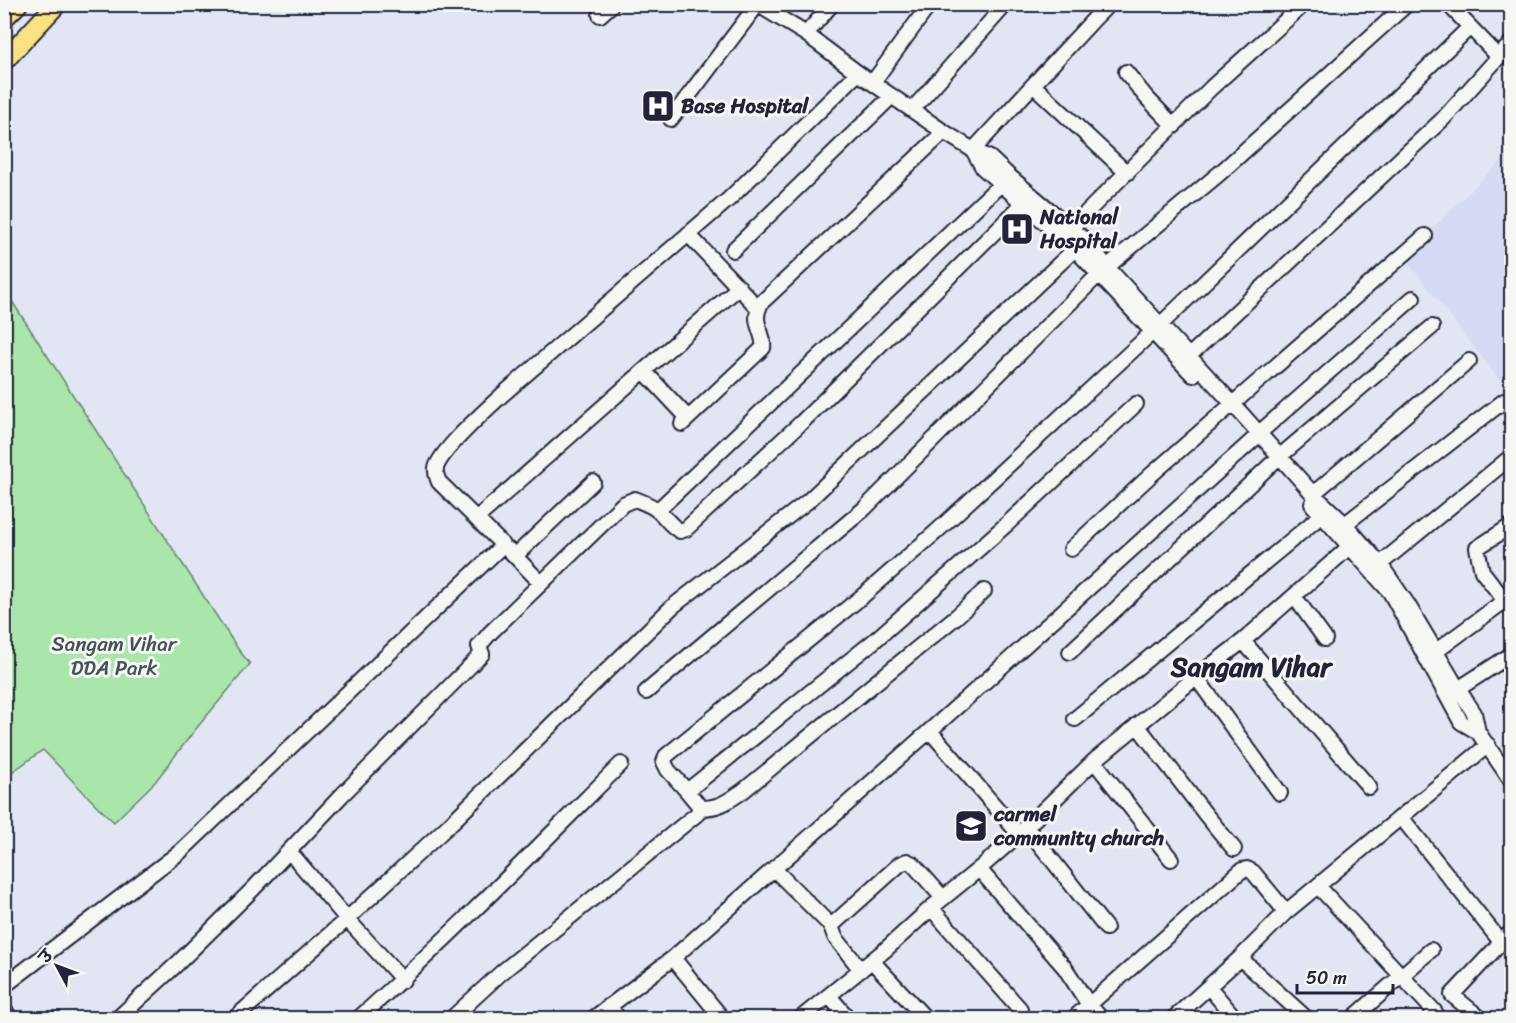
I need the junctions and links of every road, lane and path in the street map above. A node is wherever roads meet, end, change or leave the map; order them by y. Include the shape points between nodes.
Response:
1 (18, 4) edge
2 (57, 4) edge
3 (612, 4) edge
4 (832, 4) edge
5 (930, 4) edge
6 (1006, 4) edge
7 (1108, 4) edge
8 (1304, 4) edge
9 (1407, 4) edge
10 (1448, 4) edge
11 (757, 5) edge
12 (600, 15) dead end
13 (4, 18) edge
14 (1470, 27) junction
15 (806, 34) junction
16 (1511, 45) edge
17 (1498, 56) junction
18 (4, 61) edge
19 (1126, 72) dead end
20 (858, 73) junction
21 (873, 82) junction
22 (1033, 85) junction
23 (892, 96) junction
24 (912, 110) junction
25 (671, 119) dead end
26 (1174, 126) junction
27 (944, 132) junction
28 (973, 150) junction
29 (1128, 173) junction
30 (1005, 180) junction
31 (1028, 199) junction
32 (1071, 229) junction
33 (688, 234) junction
34 (1425, 236) dead end
35 (1075, 249) junction
36 (733, 250) dead end
37 (1102, 271) junction
38 (739, 287) junction
39 (1413, 298) dead end
40 (759, 308) junction
41 (1432, 327) dead end
42 (1156, 328) junction
43 (1189, 356) junction
44 (1470, 361) dead end
45 (644, 371) junction
46 (1504, 400) dead end
47 (1136, 404) dead end
48 (1229, 406) junction
49 (1256, 437) junction
50 (1512, 456) edge
51 (1276, 460) junction
52 (593, 482) dead end
53 (1312, 494) junction
54 (658, 510) junction
55 (1326, 512) junction
56 (477, 518) junction
57 (1345, 524) junction
58 (1512, 525) edge
59 (1354, 543) junction
60 (503, 545) junction
61 (1071, 549) dead end
62 (514, 556) junction
63 (1380, 564) junction
64 (541, 583) junction
65 (984, 591) dead end
66 (1294, 596) junction
67 (1508, 598) edge
68 (1325, 639) dead end
69 (1243, 641) junction
70 (1070, 652) dead end
71 (1435, 652) junction
72 (1512, 654) edge
73 (1196, 677) junction
74 (1458, 689) junction
75 (646, 692) dead end
76 (1075, 719) dead end
77 (1137, 725) junction
78 (930, 731) junction
79 (1478, 732) junction
80 (1488, 745) junction
81 (1094, 761) junction
82 (621, 764) dead end
83 (1512, 782) edge
84 (1369, 787) dead end
85 (687, 791) junction
86 (1280, 793) dead end
87 (701, 808) junction
88 (1401, 817) junction
89 (1022, 830) junction
90 (1234, 849) dead end
91 (289, 851) junction
92 (1170, 859) dead end
93 (774, 869) junction
94 (979, 869) junction
95 (1317, 886) junction
96 (943, 898) junction
97 (931, 908) junction
98 (1286, 912) junction
99 (347, 920) junction
100 (831, 926) junction
101 (1106, 928) dead end
102 (1512, 931) edge
103 (1500, 942) junction
104 (1431, 950) dead end
105 (673, 958) junction
106 (1240, 958) junction
107 (866, 965) junction
108 (1401, 976) junction
109 (403, 980) junction
110 (4, 986) edge
111 (1209, 987) junction
112 (1452, 995) junction
113 (829, 996) junction
114 (1089, 1005) junction
115 (609, 1006) junction
116 (1020, 1009) dead end
117 (1433, 1015) edge
118 (118, 1018) edge
119 (235, 1018) edge
120 (359, 1018) edge
121 (452, 1018) edge
122 (594, 1018) edge
123 (618, 1018) edge
124 (722, 1018) edge
125 (801, 1018) edge
126 (848, 1018) edge
127 (925, 1018) edge
128 (1074, 1018) edge
129 (1101, 1018) edge
130 (1174, 1018) edge
131 (1235, 1018) edge
132 (1306, 1018) edge
133 (1353, 1018) edge
134 (1480, 1018) edge

1 - 13 main road
2 - 18 main road
3 - 12 street
4 - 15 street
5 - 21 street
6 - 24 street
7 - 22 street
8 - 26 street
9 - 37 street via 1220,172
10 - 14 street
11 - 15 street
11 - 25 street
14 - 17 street
14 - 42 street
15 - 20 street
16 - 17 street
17 - 43 street via 1443,118
19 - 26 street
20 - 21 street
20 - 33 street
21 - 23 street
22 - 28 street
22 - 29 street
23 - 24 street
23 - 36 street
24 - 27 street
26 - 29 street
27 - 28 street
27 - 40 street via 764,299
28 - 30 street via 983,168
29 - 32 street
30 - 31 street
30 - 54 street
31 - 32 street
31 - 35 street
31 - 54 street via 802,422 686,529 674,528
32 - 37 street via 1084,240
33 - 38 street
33 - 56 street via 502,395 443,456 436,477
34 - 48 street
35 - 37 street
35 - 99 street via 808,501 672,608
37 - 42 street
37 - 75 street via 864,508
38 - 40 street
38 - 45 street
39 - 49 street
40 - 45 street via 757,321 763,348 685,421
41 - 51 street
42 - 43 street
42 - 48 street
42 - 85 street via 927,540 666,756 668,770
43 - 48 street
44 - 53 street
45 - 56 street
46 - 57 street
47 - 85 street via 874,641
48 - 49 street
48 - 61 street
49 - 51 street
49 - 78 street
50 - 63 street
51 - 53 street
51 - 55 street
51 - 70 street
52 - 62 street
53 - 55 street
54 - 64 street via 635,499 622,504
55 - 57 street
55 - 59 street
55 - 76 street
56 - 60 street
57 - 59 street
58 - 67 street via 1477,548 1482,571
59 - 63 street
59 - 66 street
59 - 79 street via 1390,592 1461,722
60 - 62 street
60 - 110 street via 180,852
62 - 64 street
63 - 71 street
64 - 91 street via 479,646 482,654
65 - 87 street via 743,791 714,808
66 - 68 street
66 - 69 street
67 - 71 street
69 - 73 street
69 - 84 street
71 - 74 street
72 - 74 street
73 - 77 street
73 - 86 street
74 - 79 street via 1474,712
77 - 81 street
77 - 90 street
78 - 89 street
78 - 93 street
79 - 80 street
80 - 83 street
80 - 88 street
81 - 89 street
81 - 92 street
82 - 109 street
85 - 87 street
87 - 121 street
88 - 95 street
88 - 103 street
89 - 94 street
89 - 101 street
91 - 99 street
91 - 118 street
93 - 100 street
93 - 105 street
94 - 96 street
94 - 114 street via 1065,968
95 - 98 street
95 - 108 street
96 - 97 street
96 - 100 street via 907,861
97 - 107 street
97 - 116 street
98 - 106 street
98 - 114 street via 1253,872 1242,870
99 - 109 street
99 - 119 street
100 - 107 street via 835,937
102 - 103 street
103 - 112 street
104 - 108 street
105 - 115 street
105 - 124 street
106 - 111 street
106 - 132 street
107 - 113 street
107 - 127 street
108 - 117 street
108 - 133 street
109 - 120 street
111 - 130 street
111 - 131 street
112 - 117 street
112 - 134 street
113 - 125 street
113 - 126 street
114 - 128 street
114 - 129 street
115 - 122 street
115 - 123 street

